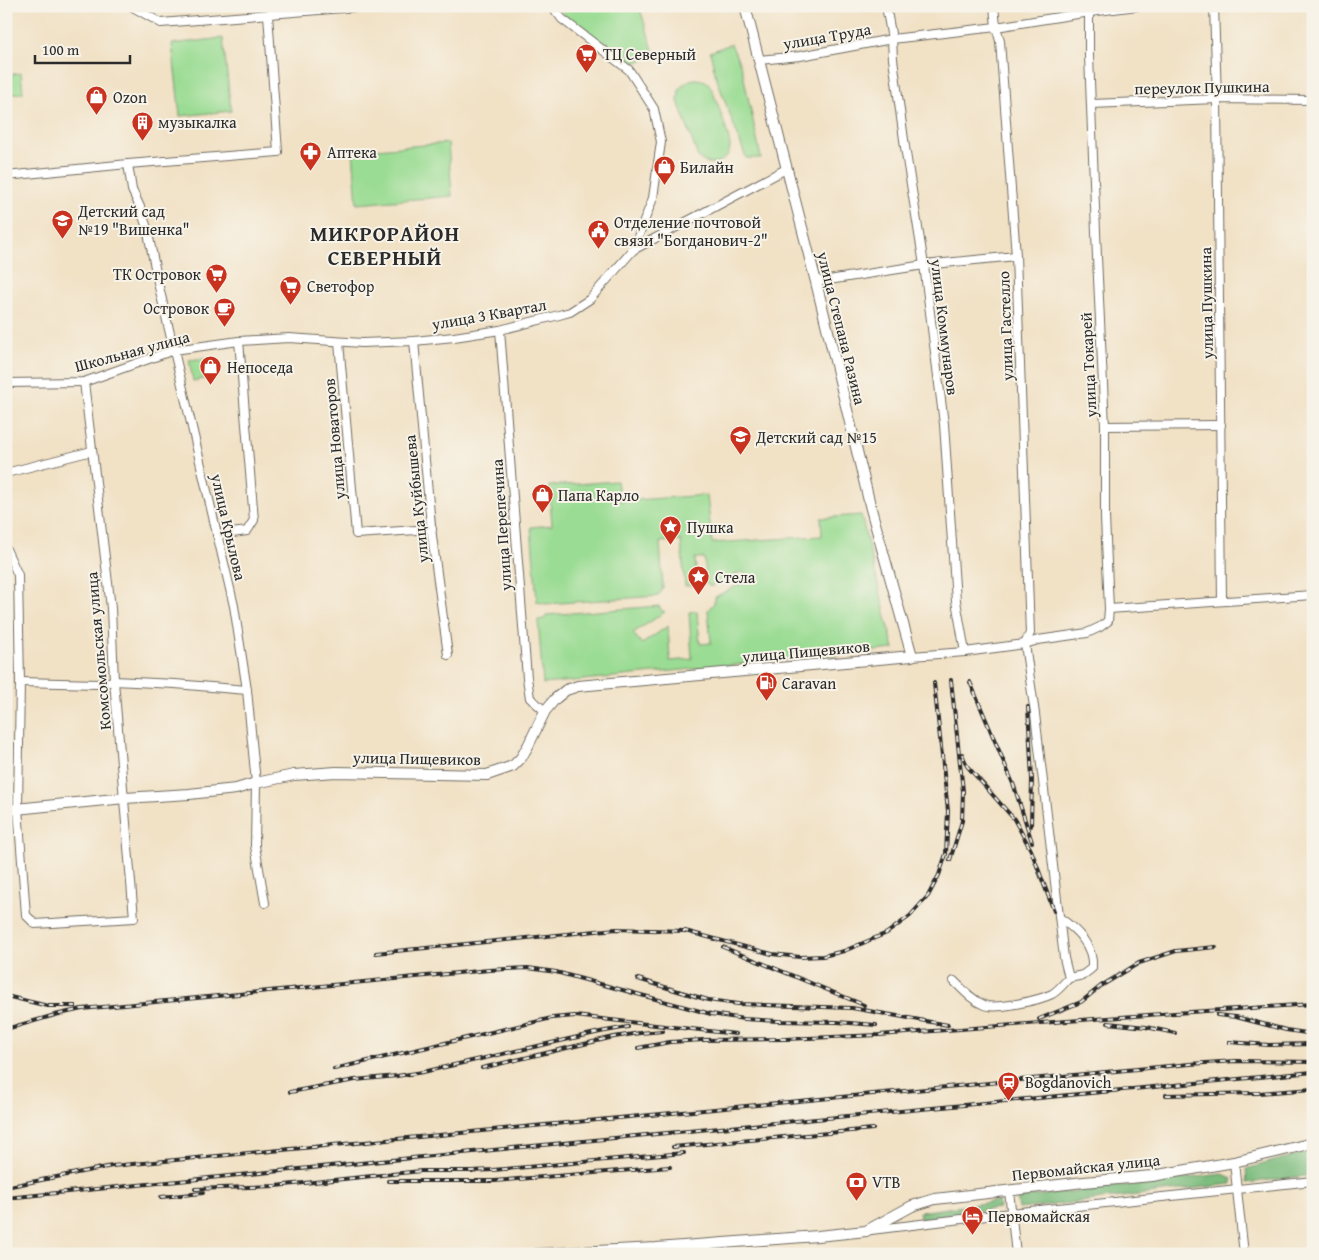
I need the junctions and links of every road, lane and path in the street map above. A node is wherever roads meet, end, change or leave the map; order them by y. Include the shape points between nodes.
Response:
1 (131, 6) edge
2 (368, 6) edge
3 (552, 6) edge
4 (745, 6) edge
5 (886, 6) edge
6 (994, 6) edge
7 (1137, 6) edge
8 (1214, 6) edge
9 (1090, 9) edge
10 (268, 15) junction
11 (996, 26) junction
12 (892, 39) junction
13 (759, 60) junction
14 (1217, 99) junction
15 (1313, 100) edge
16 (1091, 104) junction
17 (128, 164) junction
18 (786, 169) junction
19 (6, 176) edge
20 (633, 250) junction
21 (1016, 256) junction
22 (924, 265) junction
23 (816, 282) junction
24 (500, 330) junction
25 (239, 341) junction
26 (414, 341) junction
27 (339, 342) junction
28 (174, 350) junction
29 (84, 382) junction
30 (6, 383) edge
31 (1221, 424) junction
32 (1105, 426) junction
33 (92, 452) junction
34 (6, 474) edge
35 (432, 529) junction
36 (217, 535) junction
37 (6, 549) edge
38 (1313, 595) edge
39 (1222, 600) junction
40 (1109, 609) junction
41 (1025, 644) junction
42 (965, 652) junction
43 (448, 654) dead end
44 (912, 656) junction
45 (114, 681) junction
46 (20, 682) junction
47 (246, 690) junction
48 (545, 711) junction
49 (256, 783) junction
50 (125, 798) junction
51 (18, 808) junction
52 (6, 810) edge
53 (265, 903) dead end
54 (1060, 918) junction
55 (1069, 978) junction
56 (954, 981) dead end
57 (1313, 1143) edge
58 (1234, 1162) junction
59 (1313, 1181) edge
60 (1237, 1189) junction
61 (1009, 1191) junction
62 (1011, 1212) junction
63 (866, 1231) junction
64 (656, 1251) edge
65 (537, 1254) edge
66 (1016, 1254) edge
67 (1244, 1254) edge

1 - 10 street via 161,23
2 - 10 street
3 - 20 street via 562,19 629,70 654,109 661,142 653,198
4 - 13 main road, улица Степана Разина
5 - 12 street, улица Коммунаров
6 - 11 street, улица Гастелло
7 - 9 street, улица Труда
8 - 14 street, улица Пушкина
9 - 11 street, улица Труда
9 - 16 street, улица Токарей
10 - 17 street via 278,152
11 - 12 street, улица Труда
11 - 21 street, улица Гастелло via 1000,41
12 - 13 street, улица Труда
12 - 22 street, улица Коммунаров via 892,59
13 - 18 main road, улица Степана Разина
14 - 15 street, переулок Пушкина
14 - 16 street, переулок Пушкина
14 - 31 street, улица Пушкина
16 - 32 street, улица Токарей
17 - 19 street
17 - 28 street, улица Крылова via 132,190 147,228
18 - 20 street
18 - 23 main road, улица Степана Разина
20 - 24 street, улица 3 Квартал via 580,307
21 - 22 street
21 - 41 street, улица Гастелло via 1030,632
22 - 23 street
22 - 42 street, улица Коммунаров via 944,424 956,601
23 - 44 main road, улица Степана Разина via 871,509
24 - 26 street, улица 3 Квартал
24 - 48 street, улица Перепечина via 527,678 530,698
25 - 27 street, Школьная улица via 289,338
25 - 28 street, Школьная улица
25 - 36 street via 254,520 248,531
26 - 27 street, Школьная улица
26 - 35 street, улица Куйбышева
27 - 35 street, улица Новаторов via 356,534
28 - 29 street, Школьная улица
28 - 36 street, улица Крылова
29 - 30 street, Школьная улица
29 - 33 street, Комсомольская улица
31 - 32 street
31 - 39 street, улица Пушкина
32 - 40 street, улица Токарей
33 - 34 street
33 - 45 street, Комсомольская улица via 111,608
35 - 43 street, улица Куйбышева
36 - 47 street, улица Крылова via 234,606
37 - 46 street via 18,575
38 - 39 street
39 - 40 street
40 - 41 street, улица Пищевиков via 1108,621 1087,633
41 - 42 street, улица Пищевиков
41 - 54 street, улица Гастелло
42 - 44 street, улица Пищевиков
44 - 48 main road, улица Пищевиков via 578,686 566,690
45 - 46 street via 98,684
45 - 47 street
45 - 50 street, Комсомольская улица
46 - 51 street
47 - 49 street, улица Крылова
48 - 49 main road, улица Пищевиков via 528,746 513,766 487,775 336,772 294,775
49 - 50 main road, улица Пищевиков via 236,789
49 - 53 street, улица Крылова via 256,846
50 - 51 main road, улица Пищевиков
50 - 51 street, Комсомольская улица via 134,918 35,924 26,915
51 - 52 main road, улица Пищевиков
54 - 55 street, улица Гастелло
54 - 55 street via 1074,928 1093,958 1092,968 1083,975
55 - 56 street via 1054,993 1004,1006 986,1006 974,1000
57 - 58 main road, Первомайская улица
58 - 60 street
58 - 61 main road, Первомайская улица via 1152,1176
59 - 60 street, Первомайская улица
60 - 62 street, Первомайская улица
60 - 67 street
61 - 62 street
61 - 63 main road, Первомайская улица via 912,1206
62 - 63 street, Первомайская улица
62 - 66 street
63 - 64 main road, Первомайская улица
64 - 65 main road, Первомайская улица

